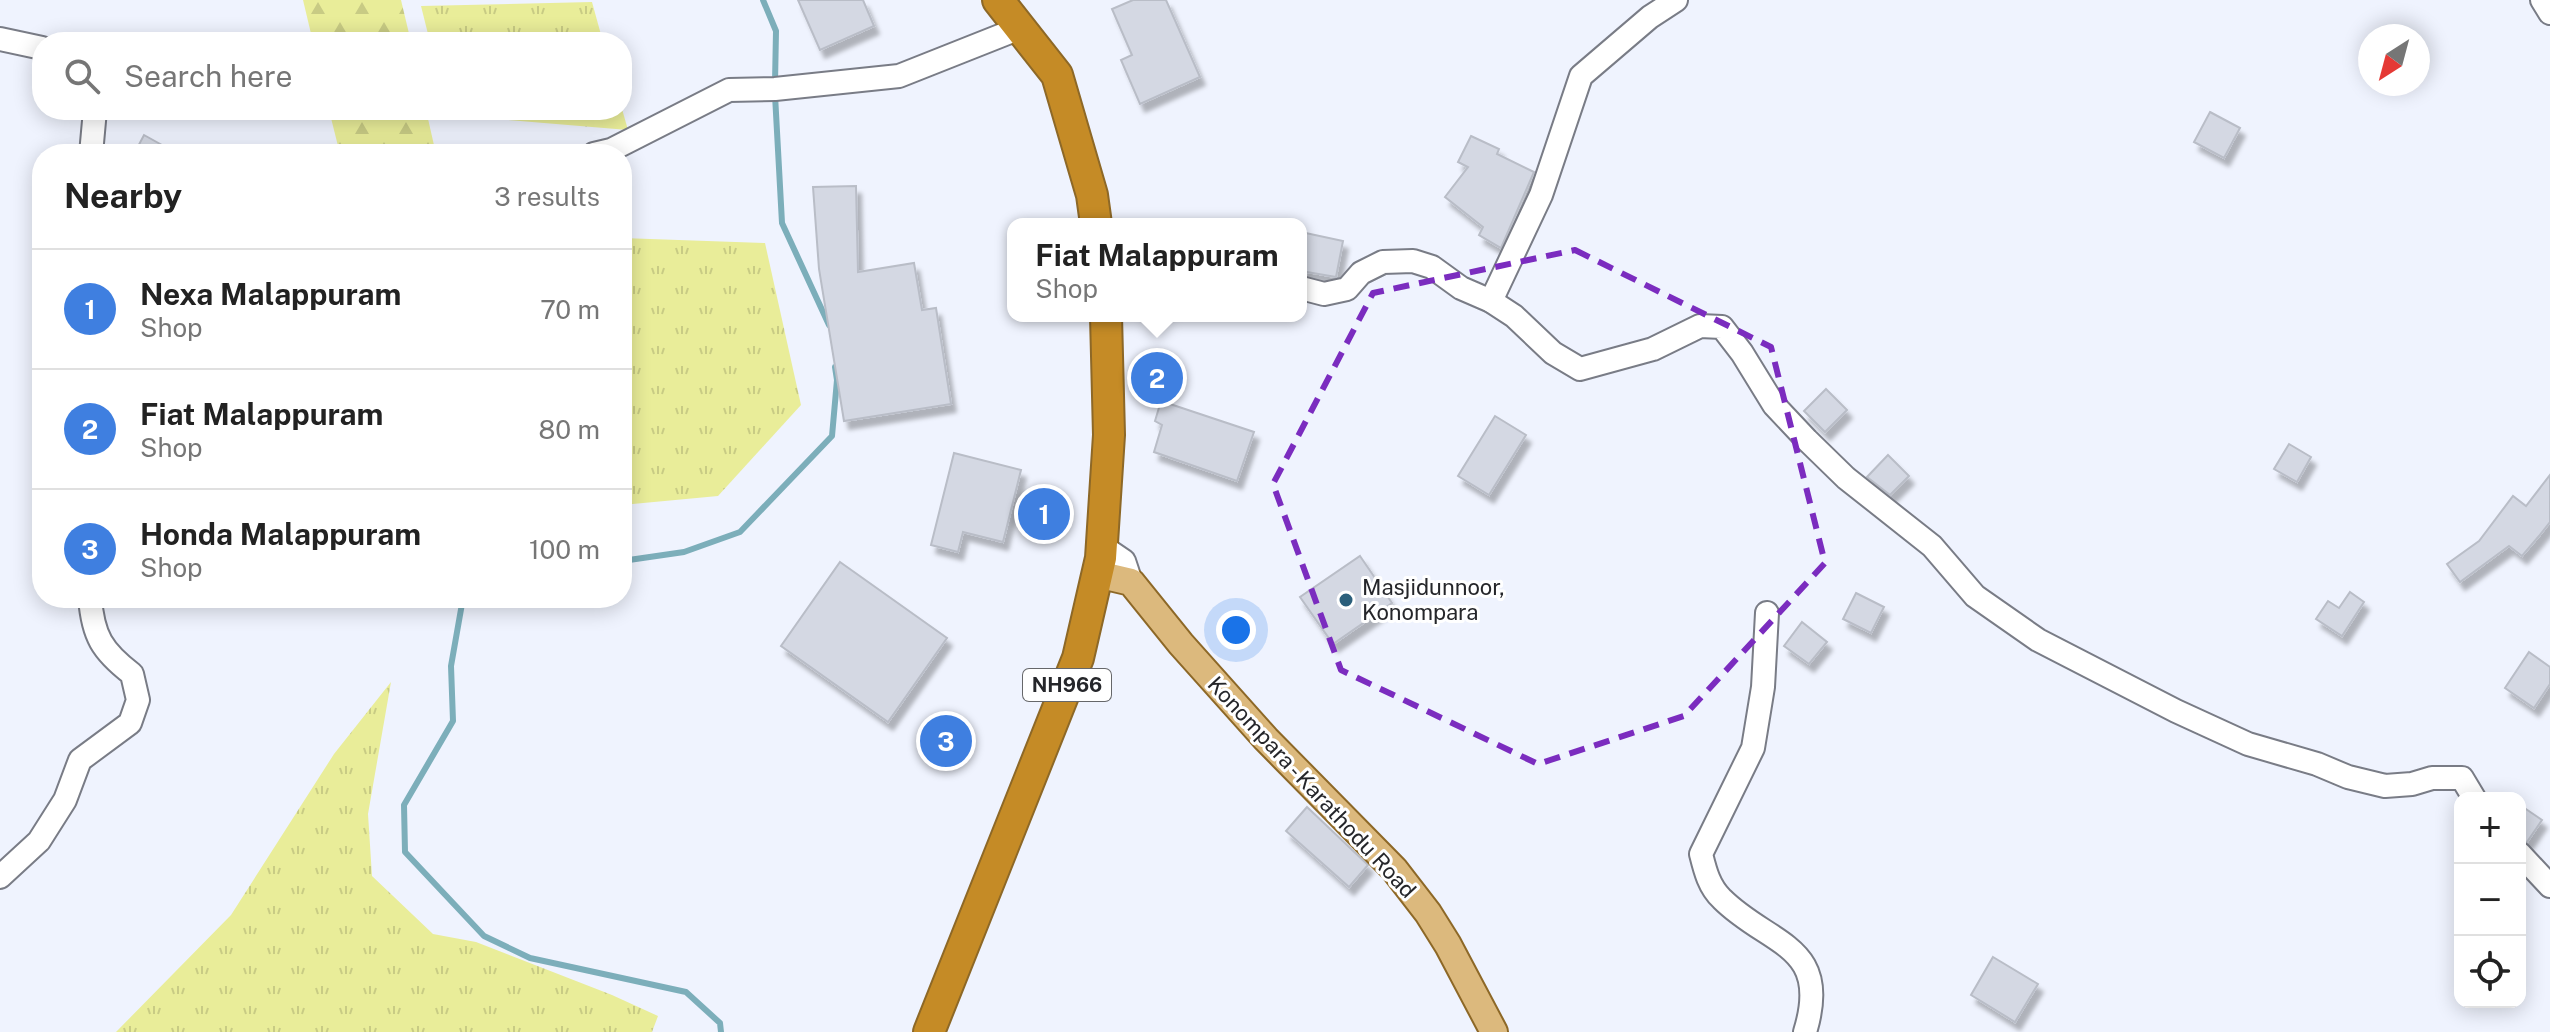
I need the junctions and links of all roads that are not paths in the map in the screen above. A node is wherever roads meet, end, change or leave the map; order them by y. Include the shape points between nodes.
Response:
1 (998, 0) edge
2 (1676, 0) edge
3 (2542, 0) edge
4 (2550, 13) edge
5 (1020, 28) junction
6 (0, 39) edge
7 (32, 46) edge
8 (94, 120) edge
9 (92, 144) edge
10 (623, 144) edge
11 (1095, 218) edge
12 (1307, 290) edge
13 (1491, 301) junction
14 (1106, 322) edge
15 (1100, 560) junction
16 (91, 608) edge
17 (1767, 613) dead end
18 (2470, 792) edge
19 (2526, 860) edge
20 (0, 877) edge
21 (2550, 886) edge
22 (929, 1032) edge
23 (1494, 1032) edge
24 (1805, 1032) edge

1 - 5 highway
2 - 13 street via 1581,76 1541,195
3 - 4 street
5 - 10 street via 899,76 729,90
5 - 11 highway via 1057,75
6 - 7 street
8 - 9 street
12 - 13 street via 1324,294 1347,289 1361,273 1383,262 1413,261
13 - 18 street via 1580,369 1653,349 1700,326 1722,327 1774,405 1807,440 1932,546 1975,596 2038,640 2248,744 2385,786 2462,778
14 - 15 highway, NH966 via 1109,435
15 - 22 highway, NH966 via 1078,658
15 - 23 main road, Konompara - Karathodu Road via 1131,582 1266,739 1394,869 1448,945
16 - 20 street via 92,624 109,657 132,674 138,700 130,723 80,760 65,800 39,841
17 - 24 street via 1753,748 1701,854 1708,880 1721,899 1801,957 1813,1002
19 - 21 street

